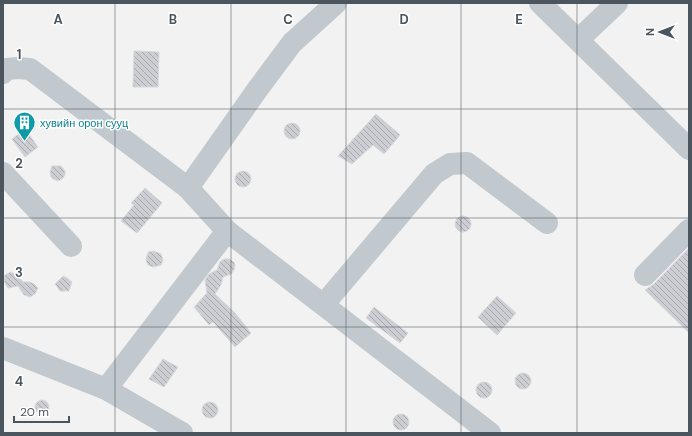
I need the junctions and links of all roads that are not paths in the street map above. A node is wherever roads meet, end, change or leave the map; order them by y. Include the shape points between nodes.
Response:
1 (336, 3) edge
2 (540, 3) edge
3 (617, 3) edge
4 (578, 40) junction
5 (3, 74) edge
6 (689, 149) edge
7 (3, 173) edge
8 (188, 188) junction
9 (547, 223) dead end
10 (689, 230) edge
11 (227, 231) junction
12 (71, 246) dead end
13 (645, 275) dead end
14 (324, 304) junction
15 (3, 348) edge
16 (106, 389) junction
17 (182, 433) edge
18 (490, 433) edge

1 - 8 lane via 292,43
2 - 4 lane
3 - 4 lane
4 - 6 lane
5 - 8 lane via 6,69 30,68
7 - 12 lane
8 - 11 lane
9 - 14 lane via 467,163 450,164 434,174
10 - 13 lane
11 - 14 lane
11 - 16 lane
14 - 18 lane
15 - 16 lane
16 - 17 lane

